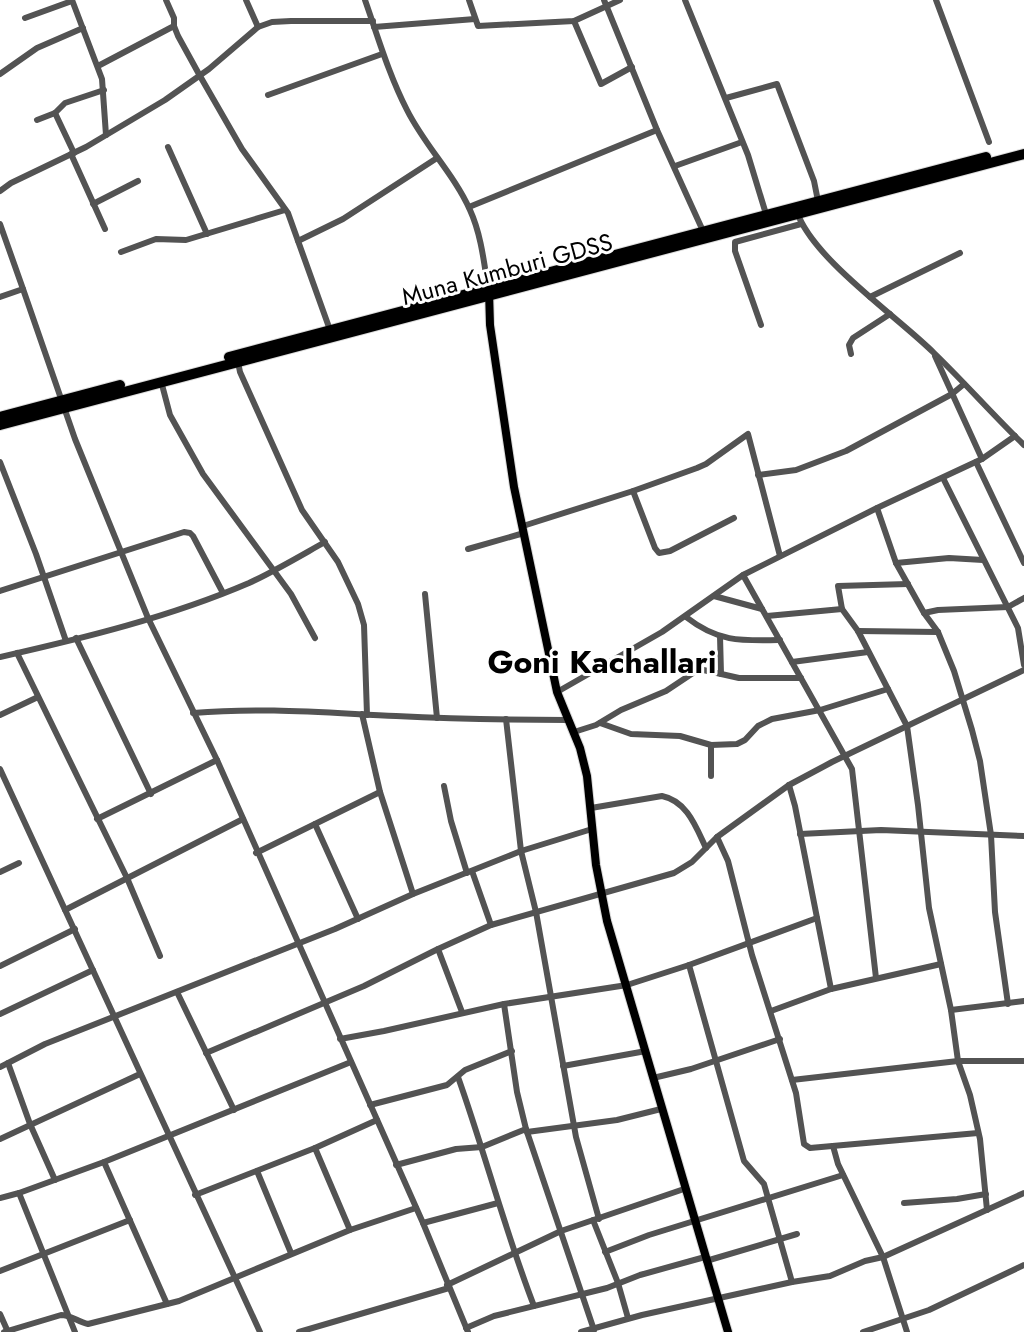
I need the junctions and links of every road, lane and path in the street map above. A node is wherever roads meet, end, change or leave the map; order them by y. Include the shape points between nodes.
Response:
1 (72, 0) edge
2 (166, 0) edge
3 (246, 0) edge
4 (365, 0) edge
5 (469, 0) edge
6 (620, 0) edge
7 (685, 0) edge
8 (936, 0) edge
9 (605, 3) edge
10 (25, 18) dead end
11 (475, 19) junction
12 (574, 21) junction
13 (374, 24) junction
14 (174, 26) junction
15 (258, 27) junction
16 (83, 28) junction
17 (383, 54) junction
18 (98, 66) junction
19 (632, 68) junction
20 (0, 74) edge
21 (200, 76) junction
22 (104, 90) junction
23 (268, 95) dead end
24 (726, 98) junction
25 (55, 113) junction
26 (37, 120) dead end
27 (657, 130) junction
28 (106, 135) junction
29 (742, 142) junction
30 (989, 142) dead end
31 (168, 147) dead end
32 (1024, 147) edge
33 (73, 153) junction
34 (1024, 154) edge
35 (437, 158) junction
36 (675, 166) junction
37 (138, 181) dead end
38 (0, 191) edge
39 (818, 201) junction
40 (93, 204) junction
41 (469, 206) junction
42 (285, 210) junction
43 (766, 214) junction
44 (798, 215) junction
45 (0, 224) edge
46 (105, 229) dead end
47 (703, 231) junction
48 (207, 234) junction
49 (298, 241) junction
50 (121, 253) dead end
51 (960, 253) dead end
52 (23, 289) junction
53 (489, 292) junction
54 (0, 297) edge
55 (870, 298) junction
56 (890, 314) junction
57 (761, 325) dead end
58 (330, 330) junction
59 (932, 351) junction
60 (851, 354) dead end
61 (237, 362) junction
62 (161, 381) junction
63 (964, 384) junction
64 (952, 394) junction
65 (63, 404) junction
66 (0, 417) edge
67 (0, 425) edge
68 (1015, 436) junction
69 (1024, 444) edge
70 (979, 461) junction
71 (0, 462) edge
72 (758, 475) junction
73 (943, 478) junction
74 (633, 491) junction
75 (877, 508) junction
76 (734, 518) dead end
77 (523, 530) junction
78 (325, 542) junction
79 (468, 549) dead end
80 (122, 553) junction
81 (780, 556) junction
82 (983, 560) junction
83 (896, 563) junction
84 (1024, 563) edge
85 (274, 571) junction
86 (743, 575) junction
87 (44, 577) junction
88 (908, 584) junction
89 (0, 591) edge
90 (223, 593) junction
91 (425, 594) dead end
92 (714, 596) junction
93 (1024, 598) edge
94 (1008, 607) junction
95 (762, 609) junction
96 (842, 609) junction
97 (924, 612) junction
98 (766, 616) junction
99 (686, 617) junction
100 (148, 618) junction
101 (858, 631) junction
102 (938, 632) junction
103 (720, 636) junction
104 (314, 638) dead end
105 (76, 639) junction
106 (780, 640) junction
107 (66, 641) junction
108 (868, 652) junction
109 (17, 653) junction
110 (0, 657) edge
111 (792, 662) junction
112 (1024, 667) edge
113 (721, 674) junction
114 (801, 678) junction
115 (888, 690) junction
116 (557, 692) junction
117 (38, 697) junction
118 (963, 698) junction
119 (820, 710) junction
120 (193, 713) junction
121 (0, 715) edge
122 (365, 715) junction
123 (437, 718) junction
124 (506, 719) junction
125 (568, 720) junction
126 (600, 723) junction
127 (907, 726) junction
128 (574, 732) junction
129 (711, 745) junction
130 (843, 756) junction
131 (217, 761) junction
132 (0, 769) edge
133 (711, 776) dead end
134 (789, 785) junction
135 (444, 786) dead end
136 (380, 792) junction
137 (151, 794) junction
138 (591, 808) junction
139 (243, 818) junction
140 (97, 820) junction
141 (315, 824) junction
142 (592, 829) junction
143 (860, 831) junction
144 (921, 832) junction
145 (800, 834) junction
146 (991, 835) junction
147 (1024, 836) edge
148 (717, 837) junction
149 (706, 848) junction
150 (521, 851) junction
151 (257, 853) junction
152 (19, 863) dead end
153 (0, 872) edge
154 (469, 872) junction
155 (127, 878) junction
156 (413, 894) junction
157 (601, 894) junction
158 (65, 910) junction
159 (536, 912) junction
160 (817, 918) junction
161 (358, 919) junction
162 (491, 925) junction
163 (75, 929) junction
164 (749, 942) junction
165 (298, 943) junction
166 (438, 948) junction
167 (160, 956) dead end
168 (941, 964) junction
169 (689, 965) junction
170 (0, 966) edge
171 (93, 970) junction
172 (876, 978) junction
173 (627, 985) junction
174 (831, 989) junction
175 (177, 992) junction
176 (551, 998) junction
177 (1024, 1001) edge
178 (324, 1002) junction
179 (504, 1004) junction
180 (1008, 1004) junction
181 (771, 1010) junction
182 (951, 1010) junction
183 (462, 1012) junction
184 (0, 1014) edge
185 (113, 1017) junction
186 (340, 1039) junction
187 (780, 1039) junction
188 (512, 1051) junction
189 (646, 1051) junction
190 (206, 1053) junction
191 (716, 1060) junction
192 (958, 1061) junction
193 (1024, 1061) edge
194 (351, 1062) junction
195 (8, 1063) junction
196 (563, 1066) junction
197 (0, 1067) edge
198 (140, 1074) junction
199 (458, 1077) junction
200 (653, 1078) junction
201 (792, 1080) junction
202 (370, 1105) junction
203 (661, 1109) junction
204 (234, 1110) junction
205 (377, 1120) junction
206 (30, 1124) junction
207 (573, 1125) junction
208 (527, 1131) junction
209 (978, 1133) junction
210 (168, 1136) junction
211 (0, 1139) edge
212 (833, 1146) junction
213 (482, 1147) junction
214 (315, 1148) junction
215 (104, 1162) junction
216 (396, 1165) junction
217 (257, 1171) junction
218 (844, 1175) junction
219 (55, 1180) junction
220 (684, 1189) junction
221 (19, 1193) junction
222 (1024, 1193) edge
223 (986, 1194) junction
224 (195, 1195) junction
225 (767, 1197) junction
226 (0, 1198) edge
227 (498, 1203) junction
228 (904, 1203) dead end
229 (416, 1208) junction
230 (987, 1210) junction
231 (596, 1219) junction
232 (130, 1220) junction
233 (695, 1221) junction
234 (423, 1223) junction
235 (350, 1230) junction
236 (561, 1231) junction
237 (797, 1234) dead end
238 (781, 1240) junction
239 (605, 1252) junction
240 (43, 1254) junction
241 (291, 1254) junction
242 (514, 1254) junction
243 (883, 1257) junction
244 (706, 1259) junction
245 (1024, 1265) edge
246 (0, 1271) edge
247 (234, 1280) junction
248 (792, 1282) junction
249 (618, 1283) junction
250 (448, 1286) junction
251 (583, 1294) junction
252 (717, 1298) junction
253 (167, 1304) junction
254 (534, 1306) junction
255 (0, 1314) edge
256 (68, 1315) junction
257 (628, 1318) junction
258 (904, 1320) junction
259 (467, 1330) edge
260 (594, 1331) edge
261 (7, 1332) edge
262 (75, 1332) edge
263 (260, 1332) edge
264 (299, 1332) edge
265 (581, 1332) edge
266 (728, 1332) edge
267 (863, 1332) edge
268 (907, 1332) edge

1 - 10 street
1 - 16 street
2 - 14 street
3 - 15 street
4 - 13 street
5 - 11 street
6 - 9 street
7 - 24 street
8 - 30 street
9 - 12 street
9 - 19 street
11 - 12 street via 478,26
11 - 13 street
12 - 19 street via 601,85
13 - 15 street via 291,21
13 - 17 street
14 - 18 street
14 - 21 street
15 - 21 street
16 - 18 street
16 - 20 street via 37,48
17 - 23 street
17 - 35 street via 407,110
18 - 22 street
19 - 27 street
21 - 28 street
21 - 42 street via 242,149
22 - 25 street via 65,103
22 - 28 street
24 - 29 street
24 - 39 street via 777,84
25 - 26 street
25 - 33 street
27 - 36 street
27 - 41 street
28 - 33 street
29 - 36 street
29 - 43 street
31 - 48 street
32 - 39 highway, Muna Kumburi GDSS
33 - 38 street
33 - 40 street
34 - 44 highway, Muna Kumburi GDSS
35 - 41 street
35 - 49 street via 343,219
36 - 47 street
37 - 40 street
39 - 44 highway, Muna Kumburi GDSS
40 - 46 street
41 - 53 street
42 - 48 street
42 - 49 street
43 - 44 highway, Muna Kumburi GDSS
43 - 47 highway, Muna Kumburi GDSS
44 - 53 highway, Muna Kumburi GDSS
44 - 55 street via 828,256
44 - 57 street via 735,242
45 - 52 street
47 - 53 highway, Muna Kumburi GDSS
48 - 50 street via 186,240 156,239
49 - 58 street
51 - 55 street
52 - 54 street
52 - 65 street
53 - 58 highway, Muna Kumburi GDSS
53 - 61 highway, Muna Kumburi GDSS
53 - 77 main road
55 - 56 street
56 - 59 street
56 - 60 street via 853,338
58 - 65 highway, Muna Kumburi GDSS
59 - 63 street
59 - 64 street
61 - 62 highway, Muna Kumburi GDSS
61 - 78 street via 302,510
62 - 65 highway, Muna Kumburi GDSS
62 - 85 street via 170,415 204,474
63 - 64 street
63 - 68 street
64 - 70 street
64 - 72 street via 846,452 796,470
65 - 66 highway, Muna Kumburi GDSS
65 - 67 highway, Muna Kumburi GDSS
65 - 80 street
68 - 69 street
68 - 70 street
70 - 73 street
70 - 84 street
71 - 87 street
72 - 74 street via 747,434 706,464
72 - 81 street
73 - 75 street
73 - 82 street
74 - 76 street via 659,553
74 - 77 street
75 - 81 street
75 - 83 street
77 - 79 street
77 - 116 main road
78 - 85 street
78 - 122 street via 362,613
80 - 87 street
80 - 90 street via 190,533
80 - 100 street
81 - 86 street
82 - 83 street
82 - 94 street
83 - 88 street
85 - 90 street
85 - 104 street
86 - 92 street
86 - 95 street
87 - 89 street
87 - 107 street
88 - 96 street via 838,586
88 - 97 street
90 - 100 street
91 - 123 street
92 - 95 street
92 - 99 street
93 - 94 street
94 - 97 street
94 - 112 street via 1018,628
95 - 98 street
96 - 98 street
96 - 101 street
97 - 102 street
98 - 106 street
99 - 103 street
99 - 116 street
100 - 105 street
100 - 120 street
101 - 102 street
101 - 108 street
102 - 118 street
103 - 106 street via 737,641
103 - 113 street
105 - 107 street
105 - 137 street
106 - 111 street
107 - 109 street
108 - 111 street
108 - 115 street
109 - 110 street
109 - 117 street
111 - 114 street
112 - 118 street
113 - 114 street
113 - 126 street via 699,669 666,691
114 - 119 street
115 - 119 street
115 - 127 street
116 - 125 main road
117 - 121 street
117 - 140 street
118 - 127 street
118 - 146 street via 980,761
119 - 129 street via 772,719 737,744
119 - 130 street
120 - 122 street via 233,709
120 - 131 street
122 - 123 street
122 - 136 street
123 - 124 street
124 - 125 street
124 - 150 street
125 - 128 main road
126 - 128 street
126 - 129 street via 631,734 680,736
127 - 130 street
127 - 144 street
128 - 138 main road
129 - 133 street
130 - 134 street
130 - 143 street via 852,769
131 - 137 street
131 - 139 street
132 - 158 street
134 - 145 street
134 - 148 street
135 - 154 street
136 - 141 street
136 - 156 street
137 - 140 street
138 - 142 main road
138 - 149 street via 672,798 691,818
139 - 151 street
139 - 155 street
140 - 155 street
141 - 151 street
141 - 161 street
142 - 150 street
142 - 157 main road
143 - 144 street
143 - 145 street
143 - 172 street
144 - 146 street
144 - 168 street
145 - 160 street
146 - 147 street
146 - 180 street via 995,912
148 - 149 street
148 - 164 street via 728,861
149 - 157 street via 674,873
150 - 154 street
150 - 159 street
151 - 165 street
152 - 153 street
154 - 156 street
154 - 162 street
155 - 158 street
155 - 167 street
156 - 161 street
157 - 159 street
157 - 173 main road
158 - 163 street
159 - 162 street
159 - 176 street
160 - 164 street
160 - 174 street
161 - 165 street
162 - 166 street
163 - 170 street
163 - 171 street
164 - 169 street
164 - 181 street
165 - 175 street
165 - 178 street
166 - 178 street
166 - 183 street
168 - 172 street
168 - 182 street
169 - 173 street
169 - 191 street
171 - 184 street
171 - 185 street
172 - 174 street
173 - 176 street
173 - 189 main road
174 - 181 street
175 - 185 street
175 - 190 street
176 - 179 street
176 - 196 street
177 - 180 street
178 - 186 street
178 - 190 street
179 - 183 street
179 - 188 street
180 - 182 street
181 - 187 street
182 - 192 street
183 - 186 street
185 - 195 street
185 - 198 street
186 - 194 street
187 - 191 street
187 - 201 street
188 - 199 street
188 - 208 street
189 - 196 street
189 - 200 main road
190 - 204 street
191 - 200 street
191 - 225 street via 744,1161 764,1184
192 - 193 street
192 - 201 street
192 - 209 street
194 - 202 street
194 - 204 street
195 - 197 street
195 - 206 street
196 - 207 street
198 - 206 street
198 - 210 street
199 - 202 street via 447,1085
199 - 213 street
200 - 203 main road
201 - 212 street via 804,1144 810,1148
202 - 205 street
203 - 207 street
203 - 220 main road
204 - 210 street
205 - 214 street
205 - 216 street
206 - 211 street
206 - 219 street
207 - 208 street
207 - 231 street
208 - 213 street
208 - 236 street
209 - 212 street
209 - 223 street
210 - 215 street
210 - 224 street
212 - 218 street
213 - 216 street
213 - 227 street
214 - 217 street
214 - 235 street
215 - 219 street
215 - 232 street
216 - 229 street
217 - 224 street
217 - 241 street
218 - 225 street
218 - 243 street
219 - 221 street
220 - 231 street
220 - 233 main road
221 - 226 street
221 - 240 street
222 - 230 street
223 - 228 street
223 - 230 street
224 - 247 street
225 - 233 street
225 - 238 street
227 - 234 street
227 - 242 street
229 - 234 street
229 - 235 street
230 - 243 street
231 - 236 street
231 - 239 street
232 - 240 street
232 - 253 street
233 - 239 street
233 - 244 main road
234 - 250 street
235 - 241 street
236 - 242 street
236 - 251 street
237 - 238 street
238 - 244 street
238 - 248 street
239 - 249 street
240 - 246 street
240 - 256 street
241 - 247 street
242 - 250 street
242 - 254 street
243 - 248 street via 830,1276
243 - 258 street
244 - 249 street
244 - 252 main road
245 - 258 street
247 - 253 street
247 - 263 street
248 - 252 street
249 - 251 street
249 - 257 street
250 - 259 street
250 - 264 street
251 - 254 street
251 - 260 street
252 - 257 street
252 - 266 main road
253 - 256 street via 88,1324
254 - 259 street via 494,1316
255 - 261 street
256 - 261 street
256 - 262 street
257 - 260 street
258 - 267 street
258 - 268 street
260 - 265 street

